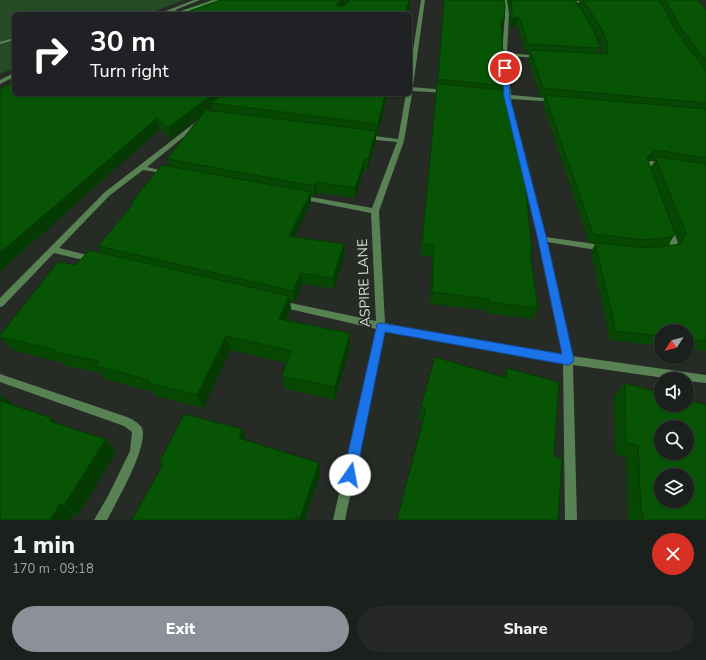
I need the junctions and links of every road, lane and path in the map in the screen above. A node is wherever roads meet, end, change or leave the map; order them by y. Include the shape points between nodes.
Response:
1 (198, 0) edge
2 (423, 0) edge
3 (505, 0) edge
4 (597, 0) edge
5 (171, 10) junction
6 (166, 12) edge
7 (177, 12) edge
8 (581, 17) edge
9 (12, 40) edge
10 (0, 43) edge
11 (504, 54) junction
12 (548, 57) edge
13 (412, 74) edge
14 (12, 76) edge
15 (0, 82) edge
16 (412, 87) edge
17 (455, 92) edge
18 (492, 95) edge
19 (409, 96) edge
20 (507, 97) junction
21 (563, 102) edge
22 (511, 112) edge
23 (205, 116) edge
24 (517, 134) edge
25 (362, 136) edge
26 (401, 142) junction
27 (669, 165) edge
28 (142, 168) junction
29 (173, 174) edge
30 (650, 180) edge
31 (290, 195) edge
32 (375, 211) junction
33 (666, 221) edge
34 (542, 240) junction
35 (612, 249) edge
36 (54, 250) junction
37 (658, 254) edge
38 (101, 261) edge
39 (272, 302) edge
40 (0, 304) edge
41 (381, 327) junction
42 (568, 360) junction
43 (0, 378) edge
44 (706, 379) edge
45 (100, 520) edge
46 (339, 520) edge
47 (571, 520) edge

1 - 5 street
2 - 13 street
3 - 11 street via 507,14
4 - 8 street via 575,2 574,5
5 - 6 street
5 - 7 street
9 - 10 street
11 - 12 street
11 - 20 street
14 - 15 street
16 - 17 street
18 - 20 street
19 - 26 street, ASPIRE LANE
20 - 21 street
20 - 22 street
23 - 28 street
24 - 34 street
25 - 26 street
26 - 32 street, ASPIRE LANE
27 - 30 street via 650,163 646,168
28 - 29 street
28 - 36 street via 107,194
31 - 32 street
32 - 41 street, ASPIRE LANE
33 - 37 street via 674,243 671,250 665,254
34 - 35 street
34 - 42 street
36 - 38 street
36 - 40 street
39 - 41 street
41 - 42 street
41 - 46 street, ASPIRE LANE
42 - 44 street
42 - 47 street
43 - 45 street via 126,422 137,430 135,452

